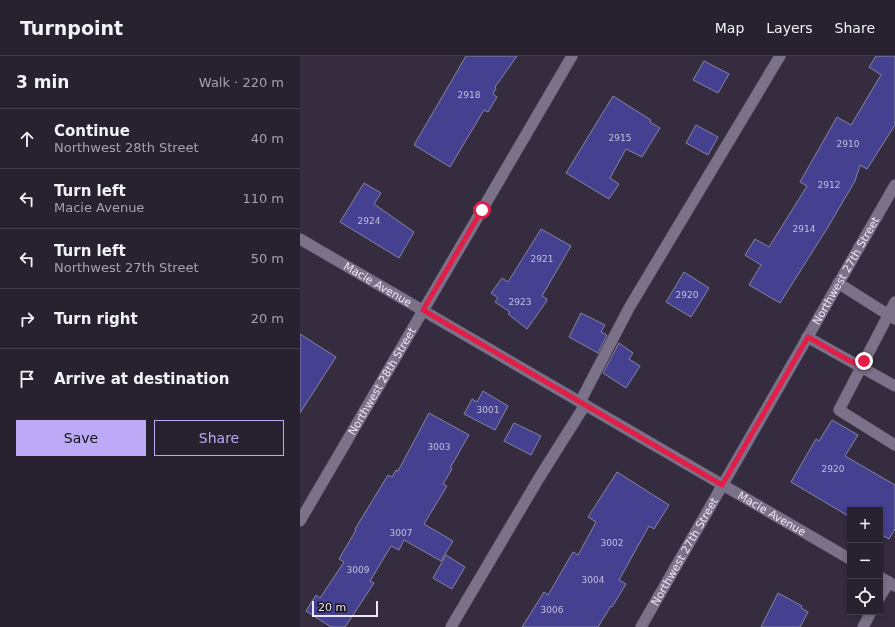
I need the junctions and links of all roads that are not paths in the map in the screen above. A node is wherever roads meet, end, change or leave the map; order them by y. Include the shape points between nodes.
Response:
1 (572, 56) edge
2 (780, 56) edge
3 (895, 185) edge
4 (300, 238) edge
5 (838, 283) junction
6 (895, 302) edge
7 (423, 310) junction
8 (892, 317) edge
9 (808, 337) junction
10 (862, 366) junction
11 (895, 386) edge
12 (582, 403) junction
13 (895, 445) edge
14 (722, 485) junction
15 (300, 521) edge
16 (847, 558) edge
17 (888, 582) edge
18 (883, 591) edge
19 (870, 615) edge
20 (451, 627) edge
21 (641, 627) edge
22 (863, 627) edge

1 - 7 street, Northwest 28th Street
2 - 12 street via 629,308
3 - 5 street, Northwest 27th Street
4 - 7 street, Macie Avenue
5 - 8 street
5 - 9 street, Northwest 27th Street
6 - 8 street
7 - 12 street, Macie Avenue
7 - 15 street, Northwest 28th Street
8 - 10 street
9 - 10 street
9 - 14 street, Northwest 27th Street
10 - 11 street
10 - 13 street via 839,410
12 - 14 street, Macie Avenue
12 - 20 street
14 - 16 street, Macie Avenue
14 - 21 street, Northwest 27th Street
17 - 18 street
19 - 22 street

